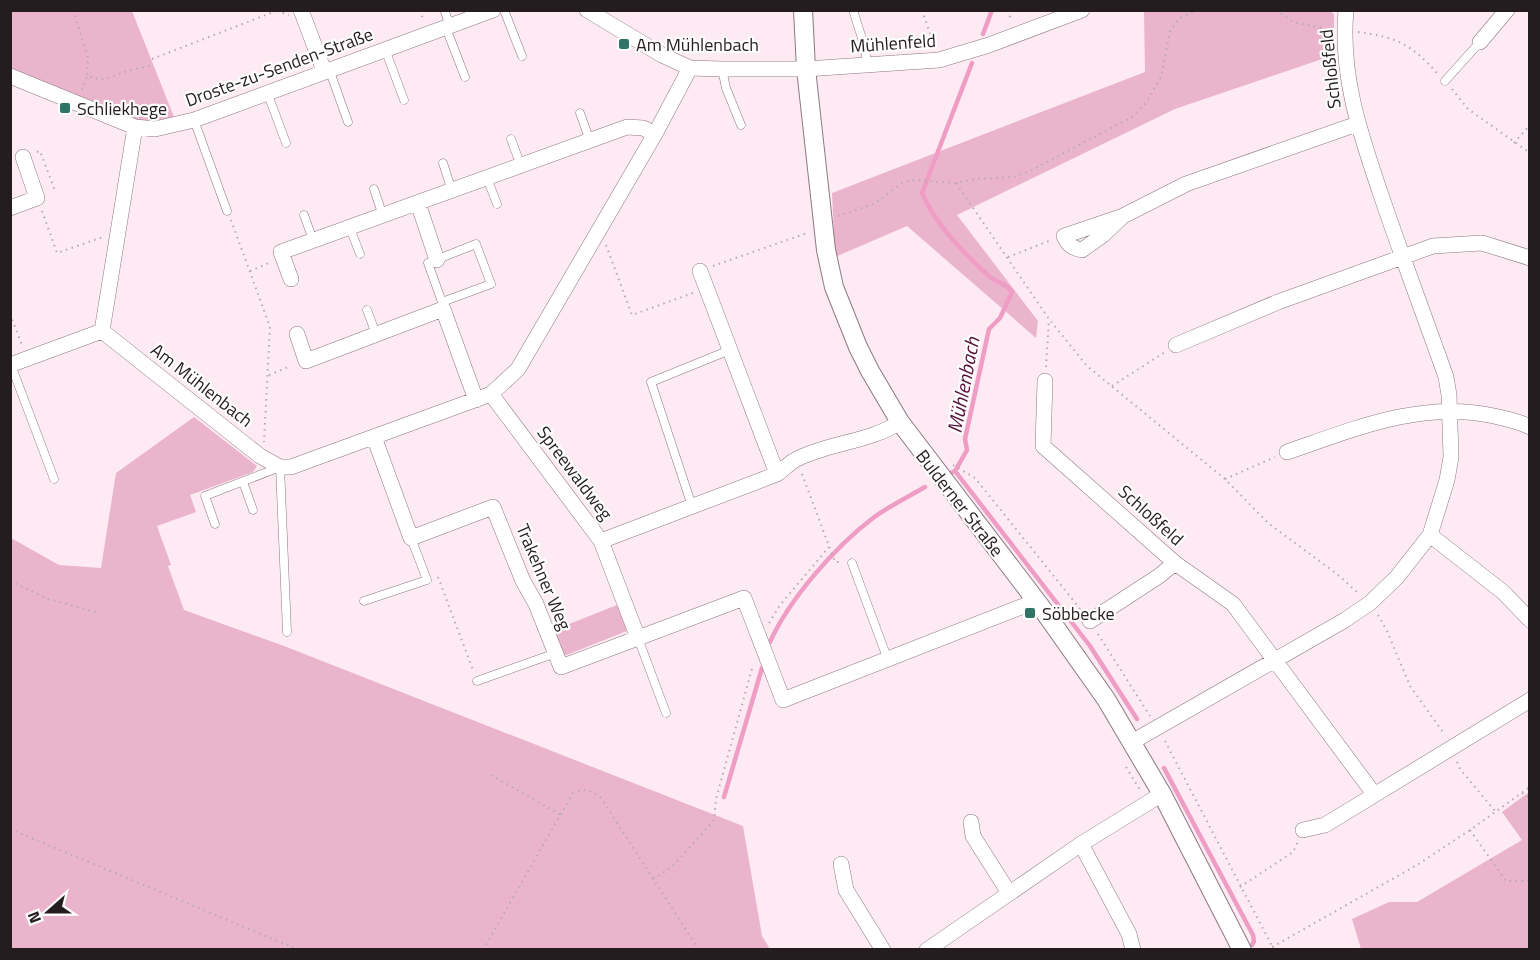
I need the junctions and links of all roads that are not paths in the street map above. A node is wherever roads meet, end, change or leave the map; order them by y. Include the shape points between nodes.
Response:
1 (301, 10) edge
2 (494, 10) edge
3 (504, 10) edge
4 (587, 10) edge
5 (803, 10) edge
6 (853, 10) edge
7 (1082, 10) edge
8 (1346, 10) edge
9 (1507, 10) edge
10 (447, 22) junction
11 (1480, 42) joint
12 (385, 49) junction
13 (522, 56) dead end
14 (867, 65) junction
15 (690, 68) junction
16 (722, 69) junction
17 (806, 69) junction
18 (326, 70) junction
19 (10, 76) edge
20 (465, 77) dead end
21 (1445, 81) road end
22 (267, 92) junction
23 (404, 100) dead end
24 (580, 113) dead end
25 (194, 120) junction
26 (348, 122) dead end
27 (1357, 124) junction
28 (741, 126) dead end
29 (135, 127) junction
30 (655, 134) junction
31 (511, 139) dead end
32 (590, 141) junction
33 (286, 143) dead end
34 (23, 157) road end
35 (443, 164) dead end
36 (521, 166) junction
37 (487, 178) junction
38 (374, 189) dead end
39 (452, 191) junction
40 (418, 203) junction
41 (497, 204) dead end
42 (10, 208) edge
43 (227, 211) road end
44 (304, 215) dead end
45 (383, 216) junction
46 (350, 228) junction
47 (1064, 236) road end
48 (314, 240) junction
49 (360, 254) dead end
50 (1401, 256) junction
51 (1530, 258) edge
52 (437, 260) junction
53 (700, 271) road end
54 (291, 279) dead end
55 (442, 306) junction
56 (367, 310) dead end
57 (102, 331) junction
58 (297, 334) dead end
59 (376, 334) junction
60 (1176, 345) road end
61 (730, 350) junction
62 (11, 365) edge
63 (1045, 381) road end
64 (491, 394) junction
65 (476, 400) junction
66 (1450, 411) junction
67 (900, 422) junction
68 (1530, 427) edge
69 (374, 436) junction
70 (1287, 452) road end
71 (280, 467) junction
72 (777, 474) junction
73 (54, 479) dead end
74 (243, 483) junction
75 (692, 506) junction
76 (252, 510) dead end
77 (215, 524) dead end
78 (1430, 535) junction
79 (411, 538) junction
80 (601, 541) junction
81 (1175, 562) junction
82 (852, 563) dead end
83 (1034, 598) junction
84 (364, 601) dead end
85 (1530, 620) edge
86 (1090, 621) road end
87 (287, 632) dead end
88 (638, 638) junction
89 (556, 653) junction
90 (888, 660) junction
91 (1275, 661) junction
92 (477, 681) road end
93 (1530, 700) edge
94 (666, 713) dead end
95 (1132, 742) junction
96 (1162, 794) junction
97 (1374, 794) junction
98 (971, 822) dead end
99 (1303, 830) road end
100 (1081, 844) junction
101 (841, 864) dead end
102 (1009, 893) junction
103 (883, 950) edge
104 (927, 950) edge
105 (1133, 950) edge
106 (1242, 950) edge

1 - 18 street
2 - 10 street, Droste-zu-Senden-Straße
3 - 13 lane
4 - 15 street
5 - 17 street, Bulderner Straße
6 - 14 lane
7 - 14 street, Mühlenfeld via 939,60
8 - 27 street, Schloßfeld via 1348,84
9 - 11 street
10 - 12 street, Droste-zu-Senden-Straße
10 - 20 lane
11 - 21 lane
12 - 18 street, Droste-zu-Senden-Straße
12 - 23 lane
14 - 17 street, Mühlenfeld
15 - 16 street
15 - 30 street
16 - 17 street
16 - 28 lane
17 - 67 street, Bulderner Straße via 821,219 834,287 858,347
18 - 22 street, Droste-zu-Senden-Straße
18 - 26 lane
19 - 29 street, Droste-zu-Senden-Straße
22 - 25 street, Droste-zu-Senden-Straße
22 - 33 lane
24 - 32 lane
25 - 29 street, Droste-zu-Senden-Straße via 154,129
25 - 43 lane
27 - 47 street, Schloßfeld via 1186,184 1123,216 1082,250 1074,248
27 - 50 street, Schloßfeld
29 - 57 street
30 - 32 street via 627,127
30 - 64 street via 518,369
31 - 36 lane
32 - 36 street
34 - 42 street via 37,198
35 - 39 lane
36 - 37 street
37 - 39 street
37 - 41 lane
38 - 45 lane
39 - 40 street
40 - 45 street
40 - 52 street
44 - 48 lane
45 - 46 street
46 - 48 street
46 - 49 lane
48 - 54 street via 281,252
50 - 51 street via 1432,246 1482,243
50 - 60 street
50 - 66 street, Schloßfeld via 1446,377
52 - 55 lane via 428,263
52 - 55 lane via 476,244 491,284
53 - 61 street
55 - 59 street
55 - 65 street
56 - 59 lane
57 - 62 street
57 - 71 street, Am Mühlenbach via 260,456
58 - 59 street via 306,361
61 - 72 street
61 - 75 lane via 651,382
62 - 73 lane
63 - 81 street, Schloßfeld via 1043,446
64 - 65 street
64 - 80 street, Spreewaldweg
65 - 69 street
66 - 68 street via 1479,413
66 - 70 street via 1408,414
66 - 78 street, Schloßfeld via 1451,457
67 - 72 street, Spreewaldweg via 796,459
67 - 83 street, Bulderner Straße
69 - 71 street via 291,467
69 - 79 street
71 - 74 lane
71 - 87 lane
72 - 75 street, Spreewaldweg
74 - 76 lane
74 - 77 lane via 205,496
75 - 80 street, Spreewaldweg
78 - 85 street via 1503,592
78 - 91 street, Schloßfeld via 1397,577 1370,603
79 - 84 lane via 427,580
79 - 89 street, Trakehner Weg via 493,507
80 - 88 street
81 - 86 street
81 - 91 street, Schloßfeld via 1233,604
82 - 90 lane
83 - 90 street, Trakehner Weg via 1026,605
83 - 95 street, Bulderner Straße
88 - 89 street, Trakehner Weg via 561,667
88 - 90 street, Trakehner Weg via 744,598 783,700
88 - 94 lane
89 - 92 lane
91 - 95 street, Schloßfeld
91 - 97 street, Schloßfeld
93 - 97 street
95 - 96 street, Bulderner Straße
96 - 100 street
96 - 106 street, Bulderner Straße
97 - 99 street via 1325,825
98 - 102 street via 973,836
100 - 102 street
100 - 105 street via 1129,934
101 - 103 street via 846,890
102 - 104 street

